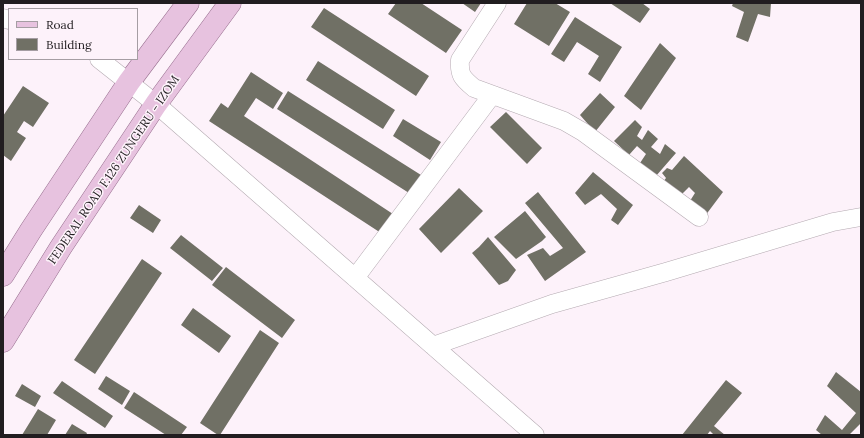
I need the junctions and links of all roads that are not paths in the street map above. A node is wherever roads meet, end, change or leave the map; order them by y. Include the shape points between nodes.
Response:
1 (188, 3) edge
2 (230, 3) edge
3 (497, 3) edge
4 (100, 60) edge
5 (129, 82) junction
6 (492, 95) junction
7 (156, 104) junction
8 (699, 217) dead end
9 (861, 217) edge
10 (3, 275) edge
11 (354, 278) junction
12 (3, 341) edge
13 (433, 346) junction
14 (535, 435) edge

1 - 5 main road
2 - 7 main road, FEDERAL ROAD F.126 ZUNGERU - IZOM
3 - 6 street via 460,60 460,70 465,80 474,88
4 - 5 street
5 - 7 street
5 - 10 main road
6 - 8 street via 564,121 583,132
6 - 11 street
7 - 11 street
7 - 12 main road, FEDERAL ROAD F.126 ZUNGERU - IZOM via 60,247
9 - 13 street via 833,222 552,304
11 - 13 street
13 - 14 street

